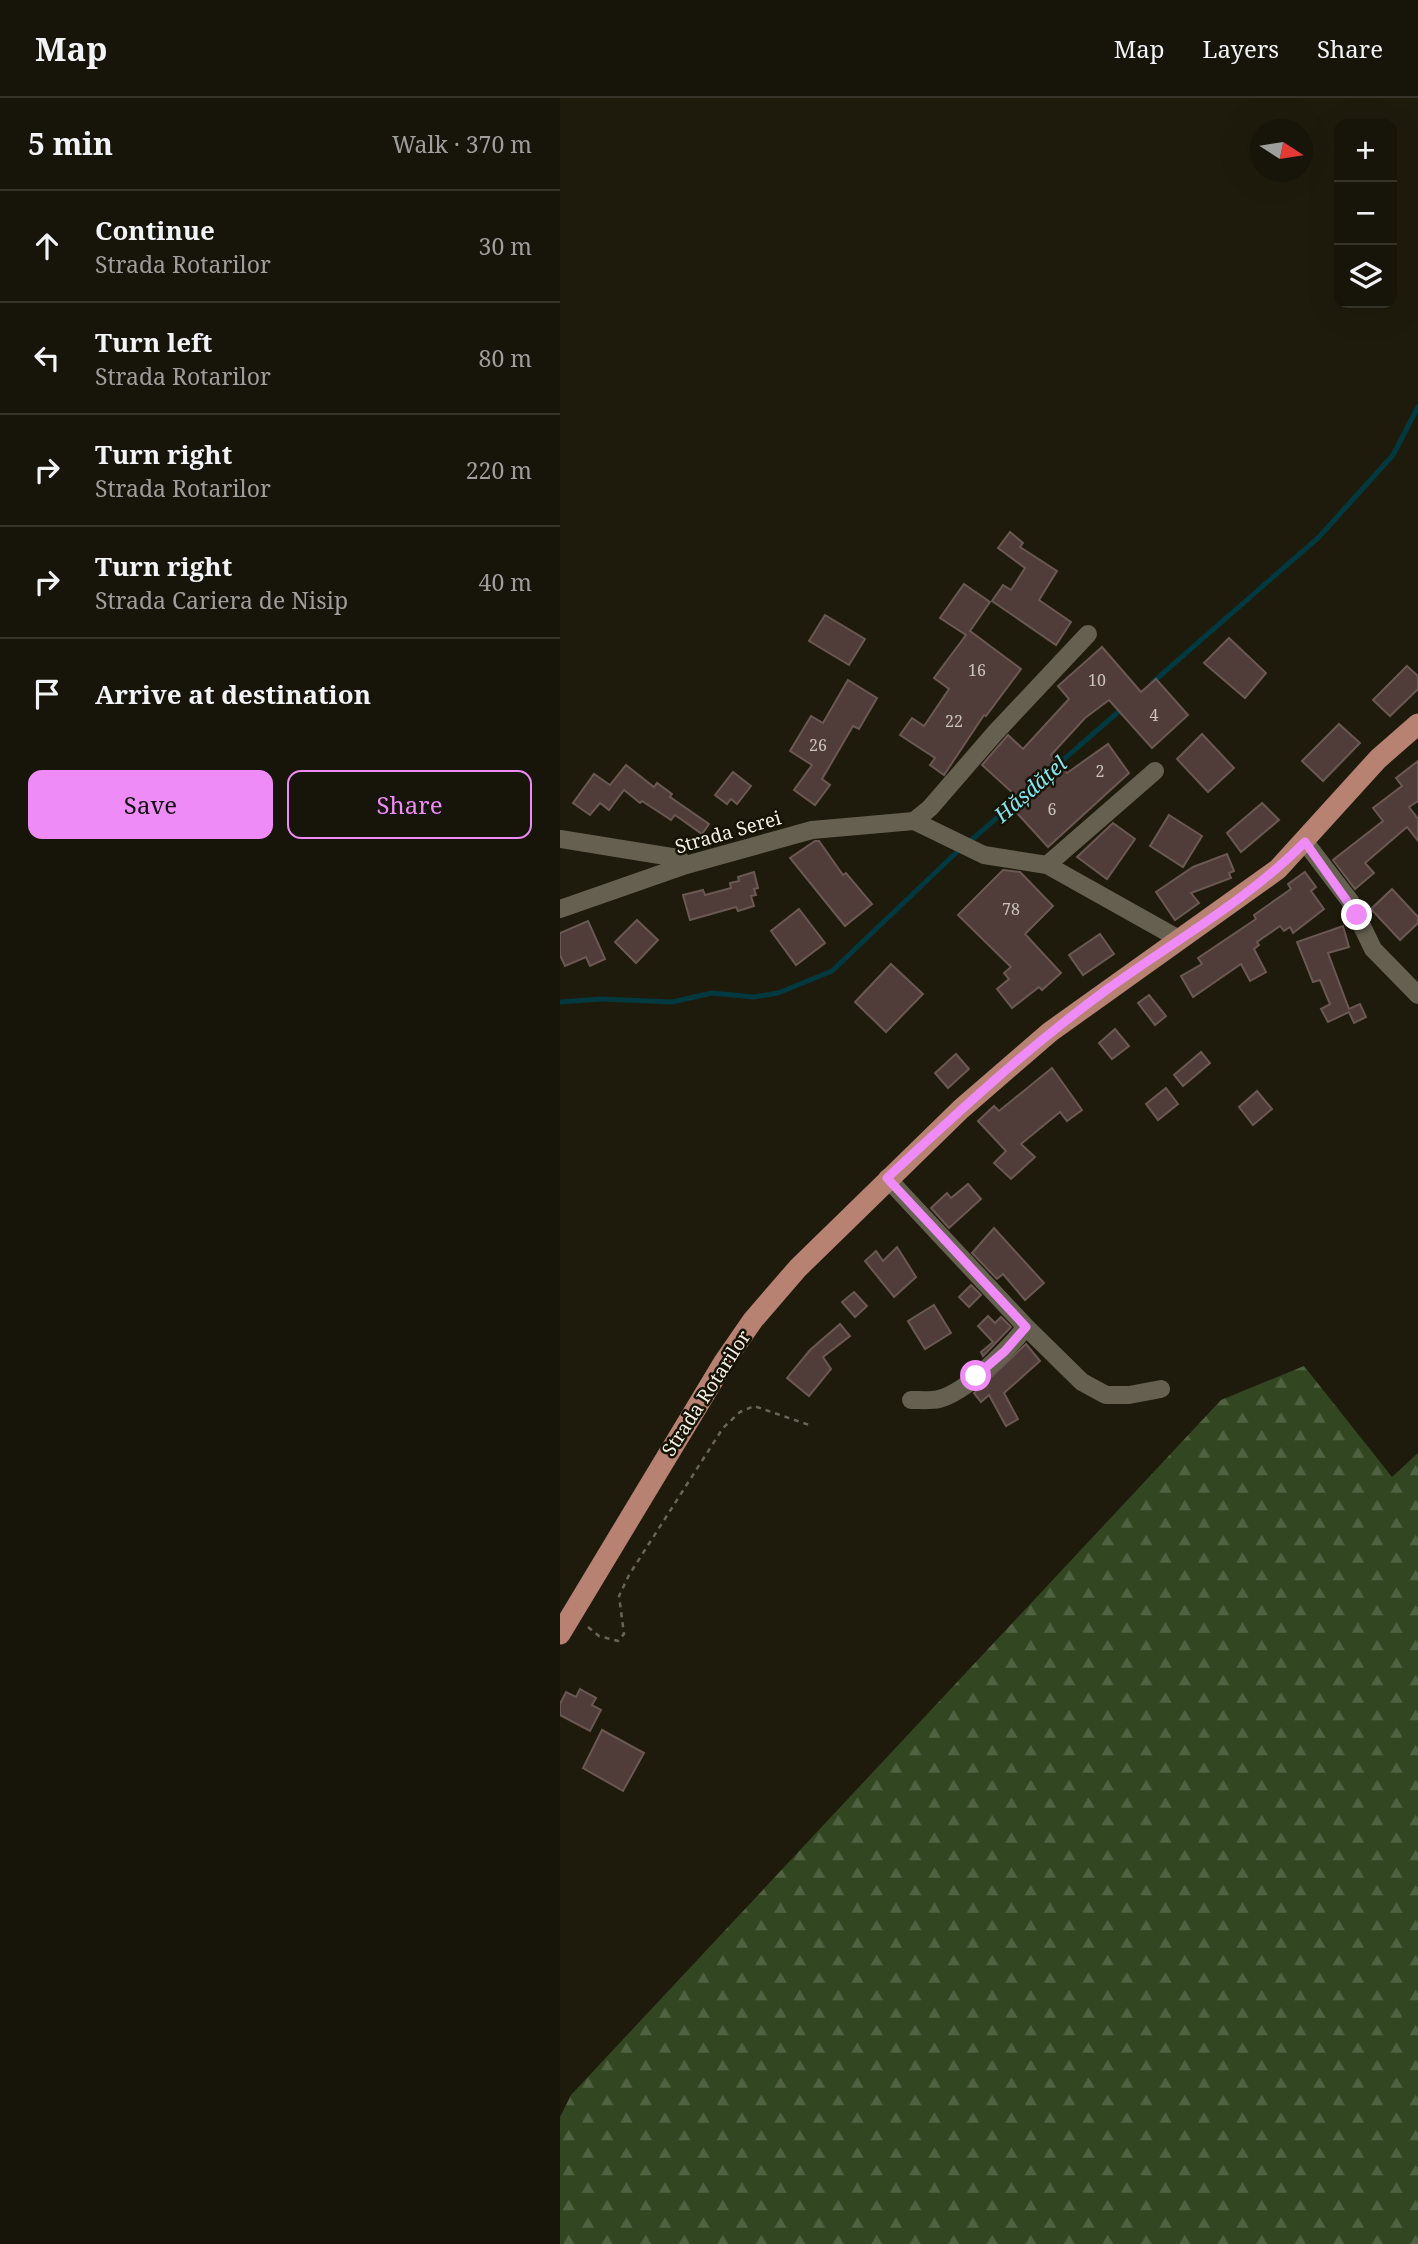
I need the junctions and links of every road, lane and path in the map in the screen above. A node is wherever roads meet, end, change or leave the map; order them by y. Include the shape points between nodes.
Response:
1 (1088, 634) dead end
2 (1418, 724) edge
3 (1155, 771) dead end
4 (914, 821) junction
5 (560, 839) edge
6 (1305, 842) junction
7 (644, 852) junction
8 (686, 865) junction
9 (1047, 866) junction
10 (640, 882) junction
11 (560, 909) edge
12 (1179, 939) junction
13 (1418, 995) edge
14 (887, 1178) junction
15 (1026, 1327) junction
16 (1161, 1390) dead end
17 (911, 1400) dead end
18 (812, 1426) dead end
19 (572, 1613) junction
20 (560, 1634) edge

1 - 4 street
2 - 6 main road, Strada Rotarilor via 1378,759
3 - 9 street
4 - 8 street, Strada Serei via 813,830
4 - 9 street via 984,855
5 - 7 street
6 - 12 main road, Strada Rotarilor via 1259,884
6 - 13 street via 1350,901 1373,949
7 - 8 street via 678,858
7 - 10 street
8 - 10 street, Strada Serei
9 - 12 street
10 - 11 street, Strada Serei
12 - 14 main road, Strada Rotarilor via 1041,1040
14 - 15 street
14 - 19 main road, Strada Rotarilor via 798,1268 738,1340
15 - 16 street via 1082,1382 1106,1395
15 - 17 street via 976,1376 941,1399
18 - 19 path via 754,1406 740,1412 692,1472 629,1575 619,1596 624,1634 618,1641 609,1640
19 - 20 main road, Strada Rotarilor

